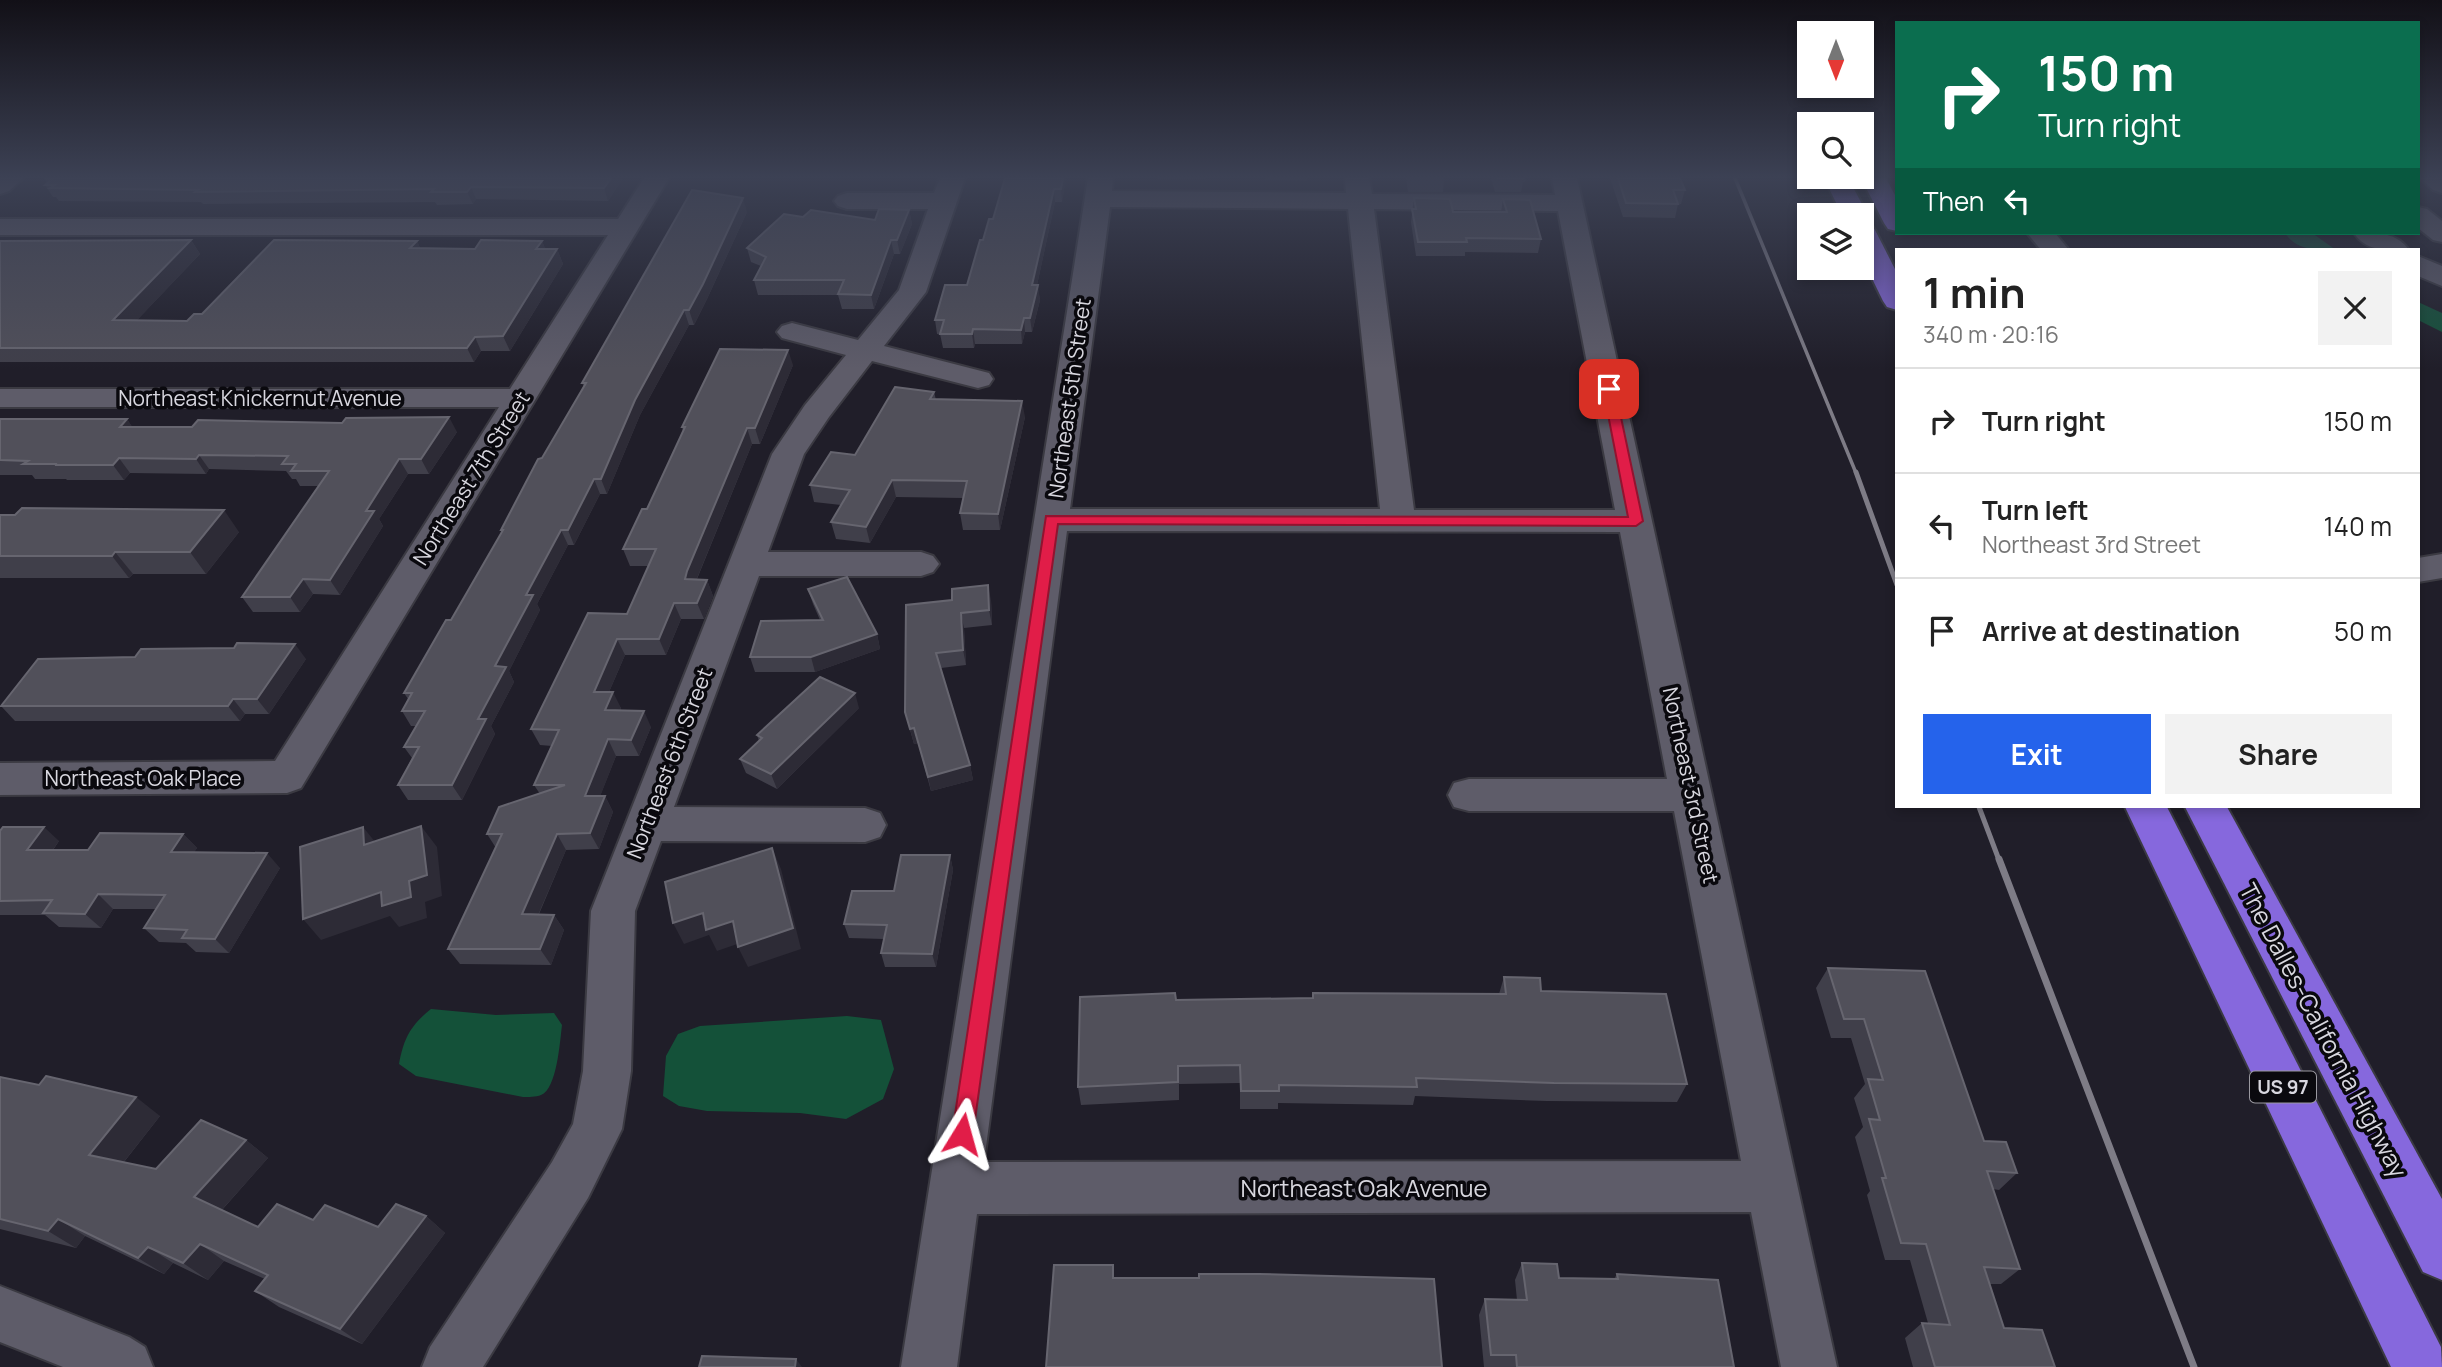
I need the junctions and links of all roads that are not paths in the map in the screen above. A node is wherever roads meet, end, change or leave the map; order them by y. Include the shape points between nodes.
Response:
1 (616, 242) edge
2 (930, 242) edge
3 (1091, 242) edge
4 (1364, 242) edge
5 (1578, 242) edge
6 (1874, 254) edge
7 (2420, 265) edge
8 (2442, 278) edge
9 (1895, 297) edge
10 (792, 332) dead end
11 (865, 350) junction
12 (978, 379) dead end
13 (0, 398) edge
14 (520, 398) junction
15 (1051, 520) junction
16 (1398, 520) junction
17 (1636, 521) junction
18 (746, 564) junction
19 (921, 564) dead end
20 (2442, 566) edge
21 (2420, 570) edge
22 (287, 777) joint
23 (0, 779) edge
24 (1693, 794) junction
25 (1469, 795) dead end
26 (2146, 808) edge
27 (2207, 808) edge
28 (646, 824) junction
29 (865, 825) dead end
30 (1773, 1186) junction
31 (955, 1188) junction
32 (2442, 1253) edge
33 (0, 1314) edge
34 (125, 1367) edge
35 (450, 1367) edge
36 (929, 1367) edge
37 (1809, 1367) edge
38 (2421, 1367) edge

1 - 14 street, Northeast 7th Street
2 - 11 street, Northeast 6th Street via 912,292
3 - 15 street, Northeast 5th Street
4 - 16 street
5 - 17 street, Northeast 3rd Street
6 - 9 highway
7 - 8 street
10 - 11 street
11 - 12 street
11 - 18 street, Northeast 6th Street via 788,454
13 - 14 street, Northeast Knickernut Avenue
14 - 22 street, Northeast 7th Street
15 - 16 street
15 - 31 street, Northeast 5th Street
16 - 17 street
17 - 24 street, Northeast 3rd Street
18 - 19 street
18 - 28 street, Northeast 6th Street
20 - 21 street
22 - 23 street, Northeast Oak Place
24 - 25 street
24 - 30 street, Northeast 3rd Street
26 - 38 highway, US 97
27 - 32 highway, The Dalles-California Highway / US 97
28 - 29 street
28 - 35 street, Northeast 6th Street via 613,911 607,1071 597,1129 570,1181
30 - 31 street, Northeast Oak Avenue
30 - 37 street, Northeast 3rd Street
31 - 36 street, Northeast 5th Street
33 - 34 street

